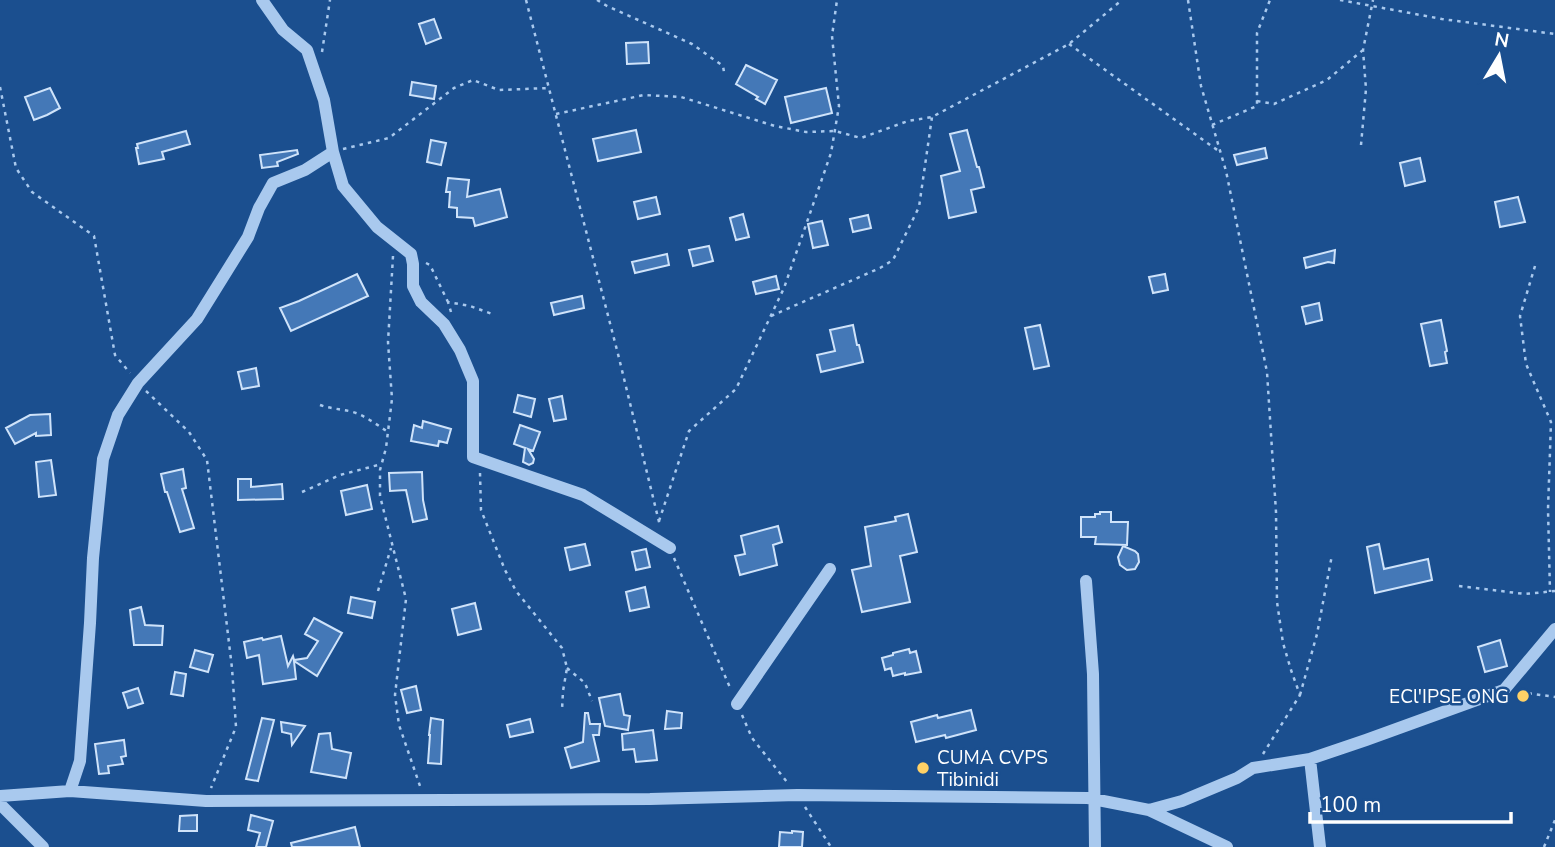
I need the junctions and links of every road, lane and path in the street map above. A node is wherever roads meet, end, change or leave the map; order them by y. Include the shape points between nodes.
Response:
1 (262, 0) edge
2 (330, 0) edge
3 (526, 0) edge
4 (597, 0) edge
5 (837, 0) edge
6 (1122, 0) edge
7 (1188, 0) edge
8 (1270, 0) edge
9 (1340, 0) edge
10 (1373, 0) edge
11 (1371, 6) junction
12 (1555, 34) edge
13 (1069, 44) junction
14 (1363, 50) junction
15 (321, 58) dead end
16 (724, 72) dead end
17 (0, 87) edge
18 (549, 88) junction
19 (1257, 101) junction
20 (556, 114) junction
21 (932, 117) junction
22 (1212, 125) junction
23 (835, 131) junction
24 (1361, 145) dead end
25 (333, 152) junction
26 (1220, 152) junction
27 (393, 239) junction
28 (411, 254) junction
29 (1535, 266) dead end
30 (449, 302) junction
31 (452, 312) dead end
32 (495, 315) dead end
33 (771, 316) junction
34 (138, 383) junction
35 (320, 405) dead end
36 (388, 432) junction
37 (479, 459) junction
38 (382, 464) junction
39 (302, 492) dead end
40 (659, 521) junction
41 (661, 528) dead end
42 (392, 545) junction
43 (670, 548) joint
44 (1332, 555) dead end
45 (830, 569) dead end
46 (1086, 581) dead end
47 (1459, 586) dead end
48 (1555, 591) edge
49 (378, 592) dead end
50 (1550, 592) junction
51 (1555, 629) edge
52 (567, 668) junction
53 (1504, 690) junction
54 (1300, 695) junction
55 (1555, 697) edge
56 (592, 701) dead end
57 (737, 704) junction
58 (562, 710) dead end
59 (1310, 759) junction
60 (1253, 768) junction
61 (70, 791) junction
62 (797, 795) junction
63 (0, 796) edge
64 (1094, 799) junction
65 (425, 800) junction
66 (206, 801) junction
67 (0, 804) edge
68 (1149, 810) junction
69 (1555, 820) edge
70 (43, 847) edge
71 (831, 847) edge
72 (1095, 847) edge
73 (1227, 847) edge
74 (1320, 847) edge
75 (1544, 847) edge

1 - 25 street via 283,30 307,50 324,100
2 - 15 path
3 - 18 path
4 - 16 path via 692,44 723,66
5 - 23 path via 832,36 839,106
6 - 13 path
7 - 22 path
8 - 19 path via 1257,33
9 - 11 path
10 - 11 path
11 - 12 path
11 - 14 path
13 - 21 path
13 - 26 path
14 - 19 path via 1327,80 1274,104
14 - 24 path via 1366,89
17 - 34 path via 16,168 32,192 94,236 115,355
18 - 20 path
18 - 25 path via 499,90 473,80 454,88 389,138
19 - 22 path via 1257,106
20 - 23 path via 644,96 681,97 775,126
20 - 40 path
21 - 23 path via 861,138
21 - 33 path via 919,207 893,260
22 - 26 path
23 - 33 path via 827,165
25 - 27 street via 343,186
25 - 34 street via 273,183 248,237 197,319
26 - 54 path via 1267,372 1277,601 1283,643
27 - 28 street
27 - 36 path
28 - 30 path via 430,265
28 - 37 street via 413,286 421,302 444,324 472,381 473,457
29 - 50 path via 1520,316 1526,364 1551,422
30 - 31 path
30 - 32 path
33 - 40 path via 736,389 689,431
34 - 61 street via 118,415 103,459 80,761
34 - 66 path via 189,432 207,460 236,727
35 - 36 path via 354,412
36 - 38 path
37 - 43 street via 583,495
37 - 52 path via 481,510 489,532 516,591 562,648
38 - 39 path
38 - 42 path via 380,496
40 - 41 path
42 - 49 path
42 - 65 path via 406,599 396,695 398,725
43 - 57 path
44 - 54 path
45 - 57 street
46 - 64 street via 1093,674
47 - 50 path via 1525,594
48 - 50 path
51 - 53 street
52 - 56 path via 585,683
52 - 58 path
53 - 55 path
53 - 59 street
54 - 60 path
57 - 62 path via 752,738
59 - 60 street
59 - 74 street
60 - 68 street
61 - 63 street
61 - 66 street
62 - 64 street
62 - 65 street
62 - 71 path
64 - 68 street
64 - 72 street
65 - 66 street
67 - 70 street
68 - 73 street
69 - 75 path

